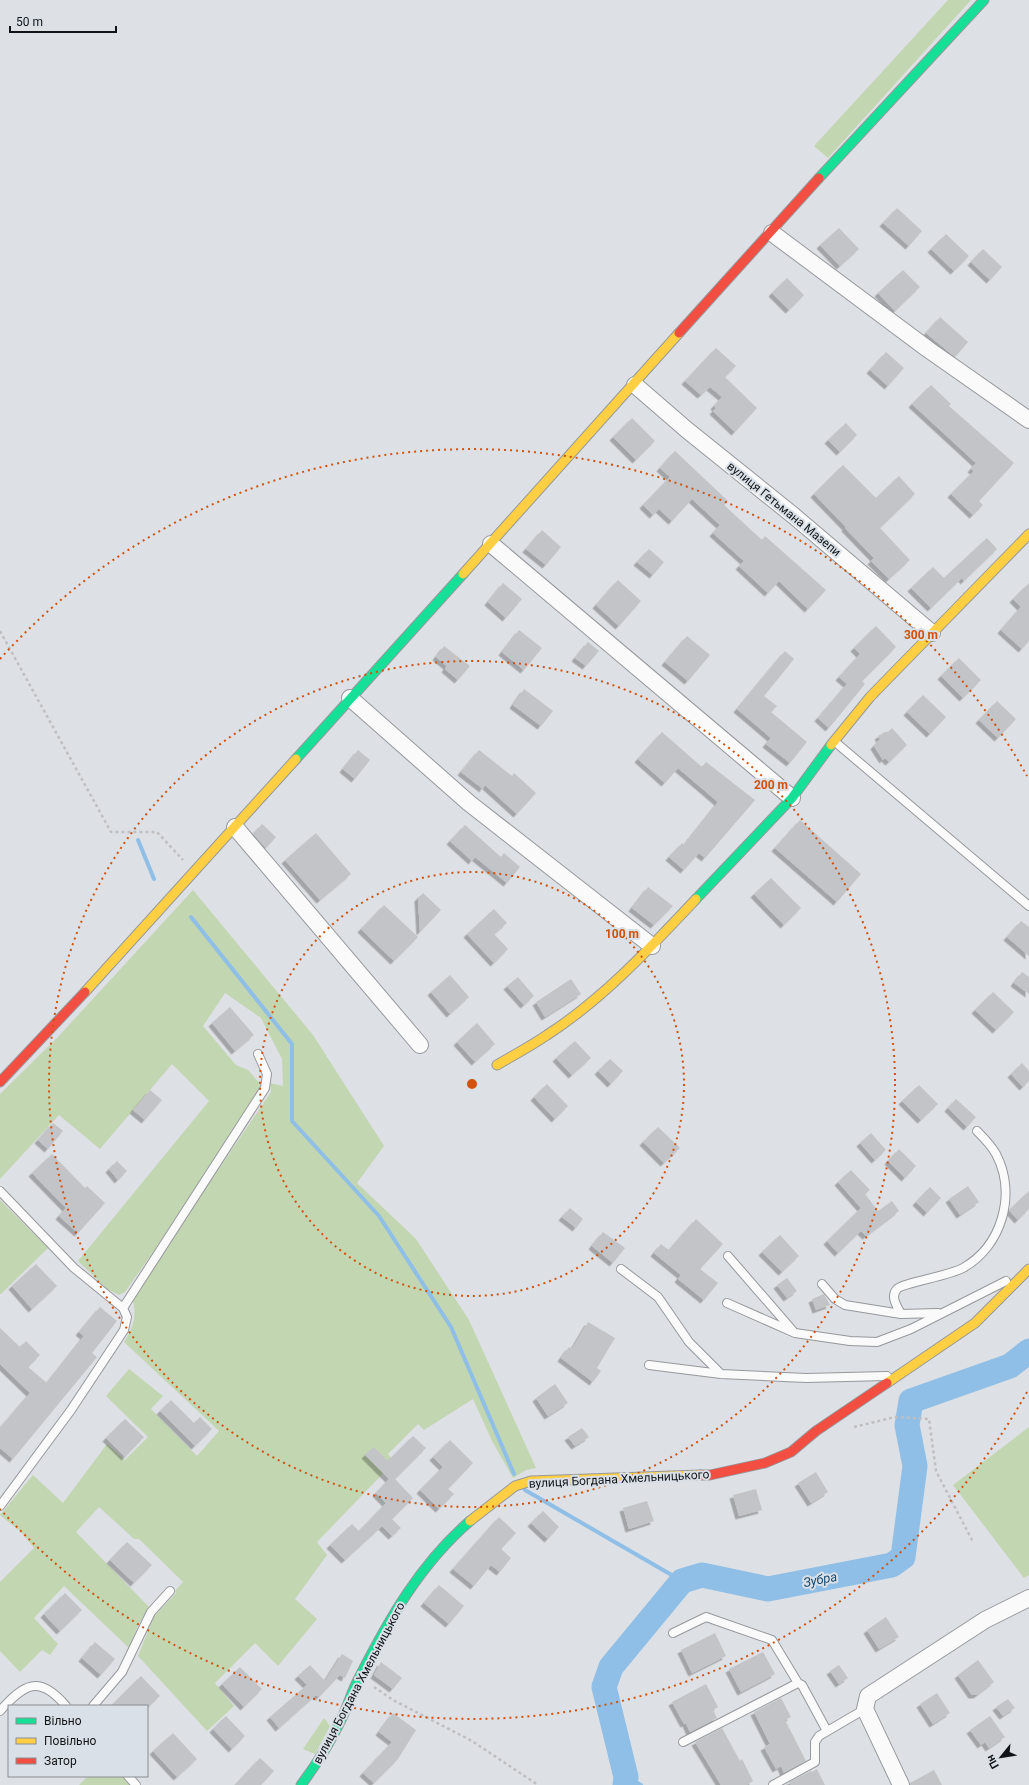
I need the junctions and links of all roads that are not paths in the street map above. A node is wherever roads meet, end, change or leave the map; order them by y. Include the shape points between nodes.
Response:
1 (984, 0) edge
2 (772, 232) junction
3 (635, 385) junction
4 (1029, 420) edge
5 (1029, 534) edge
6 (491, 544) junction
7 (932, 633) junction
8 (350, 698) junction
9 (834, 741) junction
10 (792, 798) junction
11 (235, 828) junction
12 (1029, 906) edge
13 (652, 946) junction
14 (420, 1045) dead end
15 (258, 1054) dead end
16 (497, 1065) dead end
17 (0, 1082) edge
18 (977, 1131) dead end
19 (0, 1191) edge
20 (728, 1256) dead end
21 (621, 1269) dead end
22 (1028, 1269) edge
23 (822, 1284) dead end
24 (727, 1303) dead end
25 (123, 1308) junction
26 (940, 1313) junction
27 (901, 1314) junction
28 (795, 1333) junction
29 (649, 1365) dead end
30 (720, 1374) junction
31 (897, 1376) junction
32 (0, 1506) edge
33 (170, 1591) dead end
34 (1027, 1602) edge
35 (673, 1633) dead end
36 (798, 1683) junction
37 (65, 1705) edge
38 (94, 1705) edge
39 (865, 1709) junction
40 (0, 1711) edge
41 (827, 1731) junction
42 (684, 1742) dead end
43 (129, 1777) edge
44 (136, 1785) edge
45 (301, 1785) edge
46 (773, 1785) edge
47 (901, 1785) edge

1 - 2 street
2 - 3 street
2 - 4 street
3 - 6 street
3 - 7 street, вулиця Гетьмана Мазепи
5 - 7 street
6 - 8 street
6 - 10 street
7 - 9 street via 870,698
8 - 11 street
8 - 13 street via 469,803
9 - 10 street
9 - 12 lane
10 - 13 street
11 - 14 street
11 - 17 street
13 - 16 street via 590,1003 548,1035
15 - 25 lane via 267,1074 265,1088
18 - 27 lane via 991,1148 1002,1168 1006,1191 1001,1224 988,1247 963,1268 946,1276 901,1285 896,1290 894,1301
19 - 25 lane via 74,1268
20 - 28 lane
21 - 30 lane via 658,1297 689,1342
22 - 26 lane
22 - 31 street, вулиця Богдана Хмельницького via 975,1323
23 - 27 lane via 834,1299 845,1305
24 - 28 lane
25 - 32 lane via 127,1317 124,1330 71,1410
26 - 27 lane
26 - 28 lane via 911,1329 877,1342
29 - 30 lane
30 - 31 lane via 806,1378
31 - 45 street, вулиця Богдана Хмельницького via 816,1431 791,1452 765,1463 710,1476 531,1481 515,1486 451,1537 419,1574 391,1618 359,1677 341,1720 318,1762
33 - 38 lane via 151,1612 122,1672
34 - 39 street via 985,1620 874,1690 868,1696
35 - 36 lane via 706,1616 772,1640
36 - 41 lane via 802,1685
36 - 42 lane
37 - 40 lane via 42,1686 28,1686 14,1695
39 - 41 lane
39 - 47 street
41 - 46 lane via 815,1742 815,1762
43 - 44 lane

